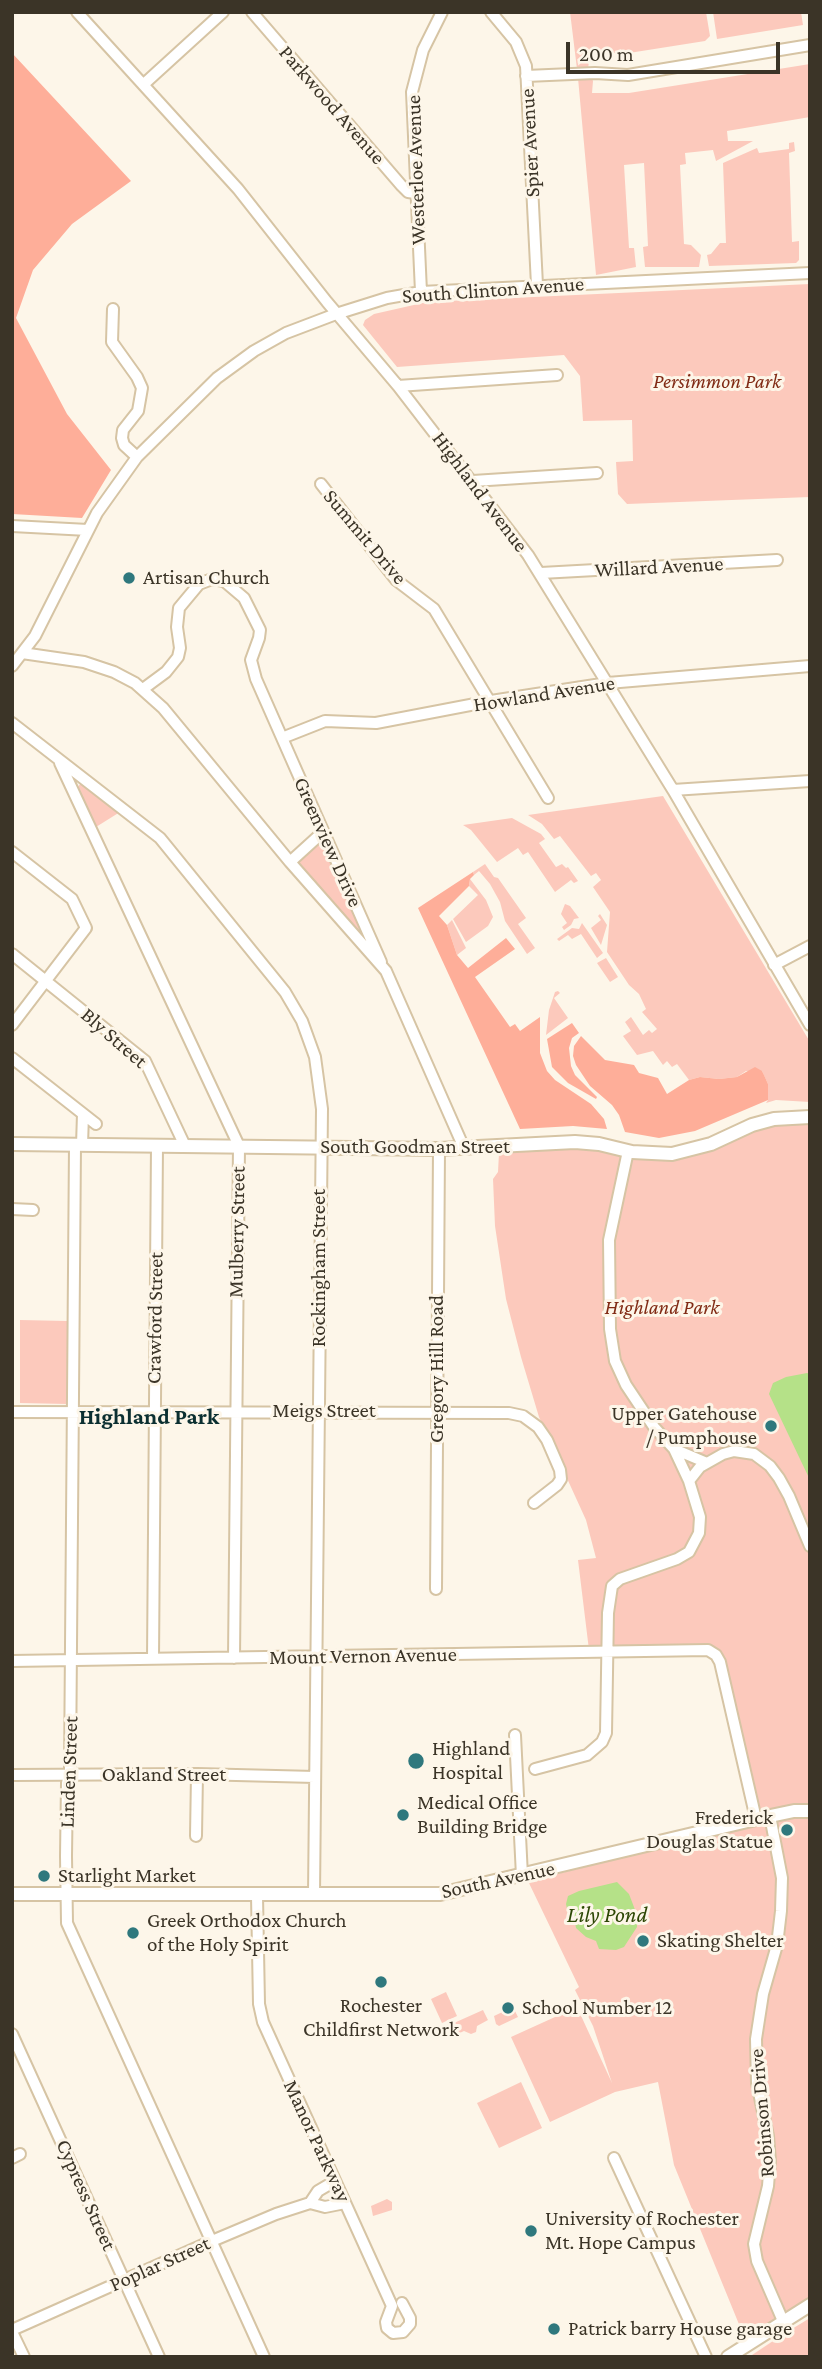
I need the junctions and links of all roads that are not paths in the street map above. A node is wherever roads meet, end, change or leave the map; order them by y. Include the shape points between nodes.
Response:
1 (77, 12) edge
2 (223, 12) edge
3 (252, 12) edge
4 (442, 12) edge
5 (491, 12) edge
6 (810, 45) edge
7 (526, 76) junction
8 (144, 84) junction
9 (415, 193) junction
10 (810, 273) edge
11 (537, 285) junction
12 (421, 292) junction
13 (113, 309) dead end
14 (336, 314) junction
15 (557, 375) dead end
16 (398, 386) junction
17 (137, 457) junction
18 (597, 473) dead end
19 (474, 481) junction
20 (321, 484) dead end
21 (12, 526) edge
22 (88, 530) junction
23 (778, 560) dead end
24 (541, 573) junction
25 (22, 653) junction
26 (12, 666) edge
27 (810, 666) edge
28 (608, 683) junction
29 (143, 689) junction
30 (491, 701) junction
31 (12, 723) edge
32 (282, 738) junction
33 (60, 761) junction
34 (810, 780) edge
35 (673, 790) junction
36 (548, 798) dead end
37 (323, 832) junction
38 (12, 852) edge
39 (290, 862) junction
40 (810, 946) edge
41 (12, 954) edge
42 (774, 965) junction
43 (386, 971) junction
44 (47, 981) junction
45 (810, 1025) edge
46 (12, 1026) edge
47 (12, 1058) edge
48 (83, 1114) junction
49 (810, 1117) edge
50 (96, 1124) dead end
51 (12, 1144) edge
52 (78, 1145) junction
53 (157, 1145) junction
54 (185, 1146) junction
55 (239, 1146) junction
56 (320, 1147) junction
57 (439, 1149) junction
58 (464, 1149) junction
59 (628, 1151) junction
60 (12, 1209) edge
61 (33, 1210) dead end
62 (318, 1411) junction
63 (437, 1411) junction
64 (12, 1412) edge
65 (74, 1412) junction
66 (154, 1412) junction
67 (235, 1412) junction
68 (674, 1449) junction
69 (708, 1463) junction
70 (689, 1480) junction
71 (534, 1503) dead end
72 (810, 1546) edge
73 (436, 1589) dead end
74 (607, 1653) junction
75 (316, 1657) junction
76 (234, 1658) junction
77 (153, 1659) junction
78 (71, 1660) junction
79 (12, 1661) edge
80 (515, 1735) dead end
81 (535, 1769) dead end
82 (197, 1774) junction
83 (12, 1775) edge
84 (69, 1775) junction
85 (315, 1776) junction
86 (810, 1811) edge
87 (770, 1816) junction
88 (756, 1819) junction
89 (196, 1836) dead end
90 (522, 1876) junction
91 (12, 1894) edge
92 (66, 1894) junction
93 (257, 1895) junction
94 (314, 1895) junction
95 (12, 2034) edge
96 (614, 2158) dead end
97 (335, 2182) junction
98 (310, 2203) junction
99 (345, 2203) junction
100 (212, 2241) junction
101 (124, 2280) junction
102 (402, 2303) dead end
103 (810, 2305) edge
104 (783, 2321) junction
105 (12, 2331) edge
106 (24, 2357) edge
107 (159, 2357) edge
108 (264, 2357) edge
109 (706, 2357) edge
110 (728, 2357) edge

1 - 8 street, Highland Avenue
2 - 8 street
3 - 9 street, Parkwood Avenue via 401,185
4 - 9 street, Westerloe Avenue via 423,50 414,82
5 - 7 street, Spier Avenue via 516,42
6 - 7 street via 628,75
7 - 11 street, Spier Avenue
8 - 14 street, Highland Avenue via 238,189
9 - 12 street, Westerloe Avenue
10 - 11 street, South Clinton Avenue
11 - 12 street, South Clinton Avenue
12 - 14 street, South Clinton Avenue
13 - 17 street via 112,342 142,388 138,411 122,438
14 - 16 street, Highland Avenue
14 - 17 street, South Clinton Avenue via 286,333 241,359
15 - 16 street
16 - 19 street, Highland Avenue
17 - 22 street, South Clinton Avenue
18 - 19 street
19 - 24 street, Highland Avenue
20 - 30 street, Summit Drive via 396,580 434,609
21 - 22 street
22 - 25 street, South Clinton Avenue
23 - 24 street, Willard Avenue
24 - 28 street, Highland Avenue
25 - 26 street, South Clinton Avenue
25 - 29 street via 94,664
27 - 28 street, Howland Avenue
28 - 30 street, Howland Avenue
28 - 35 street, Highland Avenue
29 - 32 street, Greenview Drive via 178,657 178,608 199,584 224,581 244,598 257,621 259,638 252,652 252,668
29 - 39 street
30 - 32 street, Howland Avenue via 376,723 325,721
30 - 36 street, Summit Drive
31 - 33 street, Rockingham Street
32 - 37 street, Greenview Drive
33 - 55 street, Mulberry Street
33 - 56 street, Rockingham Street via 160,838 285,992 306,1032 318,1071
34 - 35 street
35 - 42 street, Highland Avenue
37 - 39 street
37 - 43 street, Greenview Drive
38 - 44 street via 74,901 86,928
39 - 43 street
40 - 42 street
41 - 44 street, Bly Street
42 - 45 street, Highland Avenue
43 - 58 street, Greenview Drive
44 - 46 street
44 - 54 street, Bly Street via 145,1061
47 - 48 street
48 - 50 street
48 - 52 street, Linden Street
49 - 59 main road, South Goodman Street via 752,1125 690,1151
51 - 52 main road, South Goodman Street
52 - 53 main road, South Goodman Street
52 - 65 street, Linden Street
53 - 54 main road, South Goodman Street
53 - 66 street, Crawford Street
54 - 55 main road, South Goodman Street
55 - 56 main road, South Goodman Street
55 - 67 street, Mulberry Street
56 - 57 main road, South Goodman Street
56 - 62 street, Rockingham Street
57 - 58 main road, South Goodman Street
57 - 63 street, Gregory Hill Road
58 - 59 main road, South Goodman Street via 575,1142
59 - 68 street via 610,1240 610,1329 615,1361 626,1385
60 - 61 street
62 - 63 street, Meigs Street
62 - 67 street, Meigs Street
62 - 75 street, Rockingham Street
63 - 71 street, Meigs Street via 509,1413 537,1427 553,1452 561,1479
63 - 73 street, Gregory Hill Road
64 - 65 street, Meigs Street
65 - 66 street, Meigs Street
65 - 78 street, Linden Street
66 - 67 street, Meigs Street
66 - 77 street, Crawford Street
67 - 76 street, Mulberry Street
68 - 69 street
68 - 70 street
69 - 70 street
69 - 72 street via 734,1451 761,1458 789,1496
70 - 74 street via 700,1517 694,1544 677,1559 612,1586
74 - 75 street, Mount Vernon Avenue
74 - 81 street via 607,1723 602,1742 578,1759
74 - 88 street, Mount Vernon Avenue via 713,1653 720,1662
75 - 76 street, Mount Vernon Avenue
75 - 85 street, Rockingham Street
76 - 77 street, Mount Vernon Avenue
77 - 78 street, Mount Vernon Avenue
78 - 79 street, Mount Vernon Avenue
78 - 84 street, Linden Street
80 - 90 street
82 - 84 street, Oakland Street
82 - 85 street, Oakland Street
82 - 89 street
83 - 84 street, Oakland Street
84 - 92 street, Linden Street
85 - 94 street, Rockingham Street
86 - 87 main road, South Avenue
87 - 88 main road, South Avenue
87 - 104 street, Robinson Drive via 782,1878 782,1911 756,2039 757,2083 770,2161 754,2244
88 - 90 main road, South Avenue
90 - 94 main road, South Avenue via 440,1894
91 - 92 main road, South Avenue
92 - 93 main road, South Avenue
92 - 100 street, Linden Street via 67,1923
93 - 94 main road, South Avenue
93 - 97 street, Manor Parkway via 260,2012
95 - 101 street, Cypress Street
96 - 109 street
97 - 98 street, Poplar Street via 318,2191
97 - 99 street, Manor Parkway
98 - 99 street, Poplar Street via 325,2207
98 - 100 street, Poplar Street
99 - 102 street, Manor Parkway via 392,2306 386,2322 393,2333 403,2332 410,2324
100 - 101 street, Poplar Street
100 - 108 street, Linden Street
101 - 105 street, Poplar Street
101 - 107 street, Cypress Street
103 - 104 main road
104 - 110 main road
105 - 106 street

